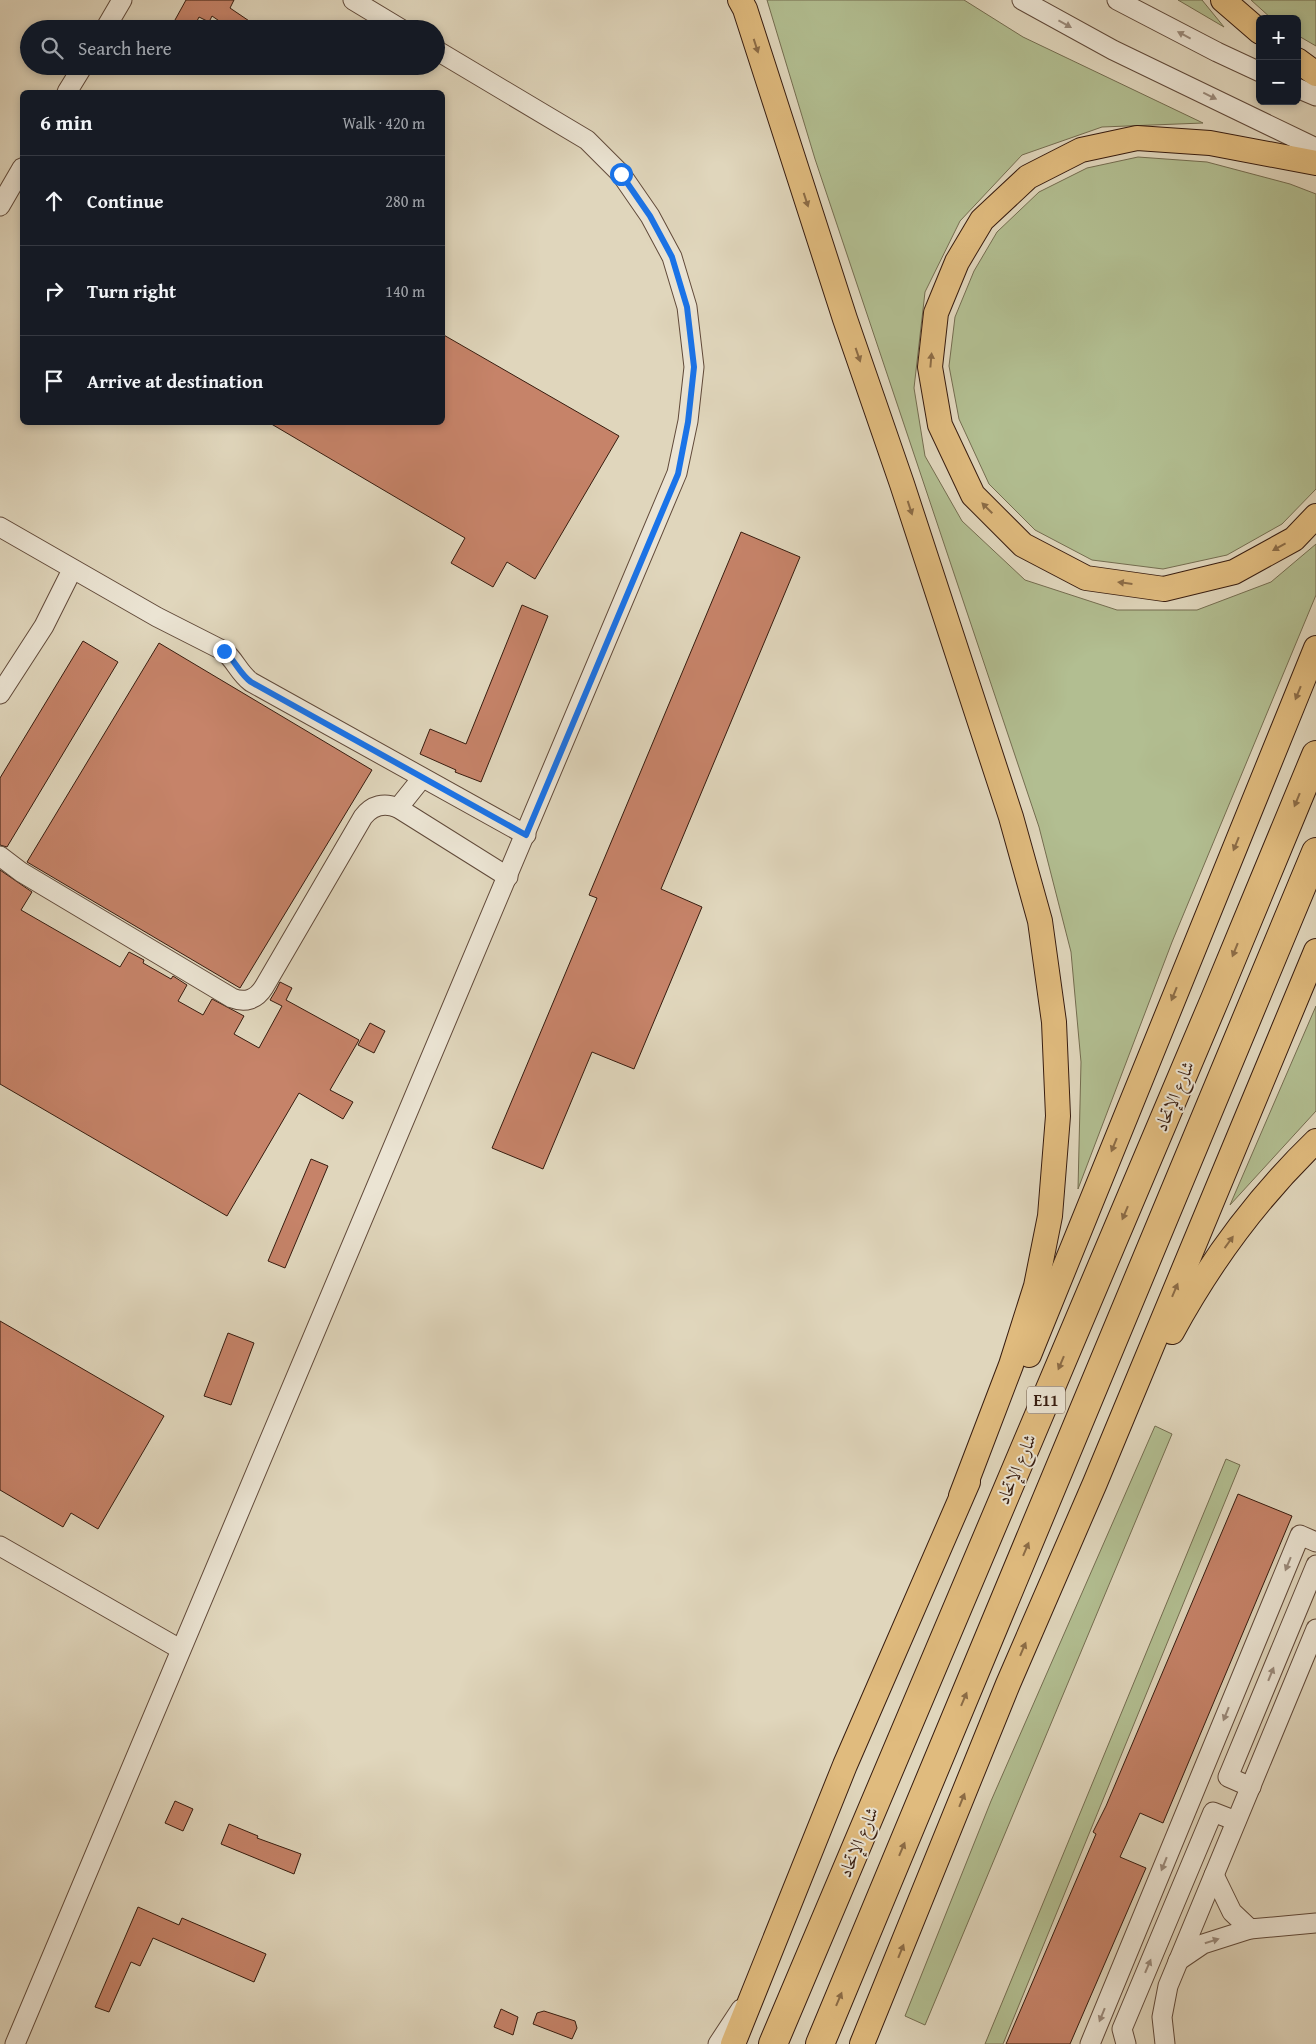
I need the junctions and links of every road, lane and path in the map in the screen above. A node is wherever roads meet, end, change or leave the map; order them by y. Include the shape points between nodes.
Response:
1 (122, 0) edge
2 (353, 0) edge
3 (740, 0) edge
4 (1022, 0) edge
5 (1117, 0) edge
6 (1224, 0) edge
7 (110, 20) edge
8 (386, 20) edge
9 (1256, 28) edge
10 (445, 55) edge
11 (1301, 63) edge
12 (1256, 70) edge
13 (1316, 74) edge
14 (77, 75) edge
15 (68, 90) edge
16 (1301, 90) edge
17 (1316, 96) edge
18 (1316, 148) edge
19 (1316, 163) edge
20 (20, 171) edge
21 (0, 206) edge
22 (1316, 516) edge
23 (0, 527) edge
24 (72, 570) junction
25 (1316, 648) edge
26 (0, 694) edge
27 (1316, 755) edge
28 (422, 778) junction
29 (398, 808) junction
30 (526, 835) junction
31 (1316, 852) edge
32 (0, 856) edge
33 (508, 876) junction
34 (1316, 950) edge
35 (1316, 1141) edge
36 (1095, 1483) junction
37 (961, 1496) junction
38 (1316, 1542) edge
39 (0, 1546) edge
40 (1316, 1565) edge
41 (1316, 1629) edge
42 (180, 1650) junction
43 (1251, 1787) junction
44 (1236, 1821) junction
45 (1214, 1875) junction
46 (1316, 1923) edge
47 (1250, 1929) junction
48 (1178, 1960) junction
49 (886, 1989) junction
50 (754, 1992) junction
51 (15, 2044) edge
52 (718, 2044) edge
53 (733, 2044) edge
54 (773, 2044) edge
55 (820, 2044) edge
56 (862, 2044) edge
57 (873, 2044) edge
58 (1090, 2044) edge
59 (1126, 2044) edge
60 (1165, 2044) edge

1 - 7 street
2 - 8 street
3 -> 37 main road via 1011,817 1040,921 1054,1022 1058,1116 1050,1216 1036,1286 1011,1365
4 -> 18 street via 1113,50
12 -> 5 street
6 - 9 main road
10 - 30 street via 587,140 621,174 650,216 672,257 687,307 694,367 678,474
11 - 13 main road
14 - 15 street
16 - 17 street
22 -> 19 main road via 1294,539 1234,572 1164,588 1086,578 1024,546 973,495 940,425 930,367 936,312 957,262 982,220 1028,177 1081,150 1136,138 1210,143
20 - 21 street
23 - 24 street
24 - 26 street via 44,626
24 - 28 street via 224,651 251,682
25 -> 37 main road via 1018,1384
27 -> 54 highway, شارع الإتحاد / E11
28 - 29 street
28 - 30 street
29 - 32 street via 379,805 362,817 264,987 256,997 244,1001 232,998 21,872
29 - 33 street
30 - 33 street
55 -> 31 highway, شارع الإتحاد / E11
33 - 42 street
36 -> 34 main road
36 -> 35 main road via 1186,1306 1248,1216
49 -> 36 main road via 1008,1684
37 - 50 main road via 845,1765
38 -> 58 street via 1300,1535
39 - 42 street
43 -> 40 street via 1228,1777
41 - 43 street
42 - 51 street
43 - 44 street
44 - 45 street
59 -> 44 street via 1122,2029 1213,1812
45 - 47 street via 1232,1912
45 - 48 street
46 - 47 street
48 -> 47 street via 1203,1944
48 - 60 street via 1168,1986 1162,2017
49 - 56 main road
49 - 57 street
50 - 52 street
50 - 53 main road

